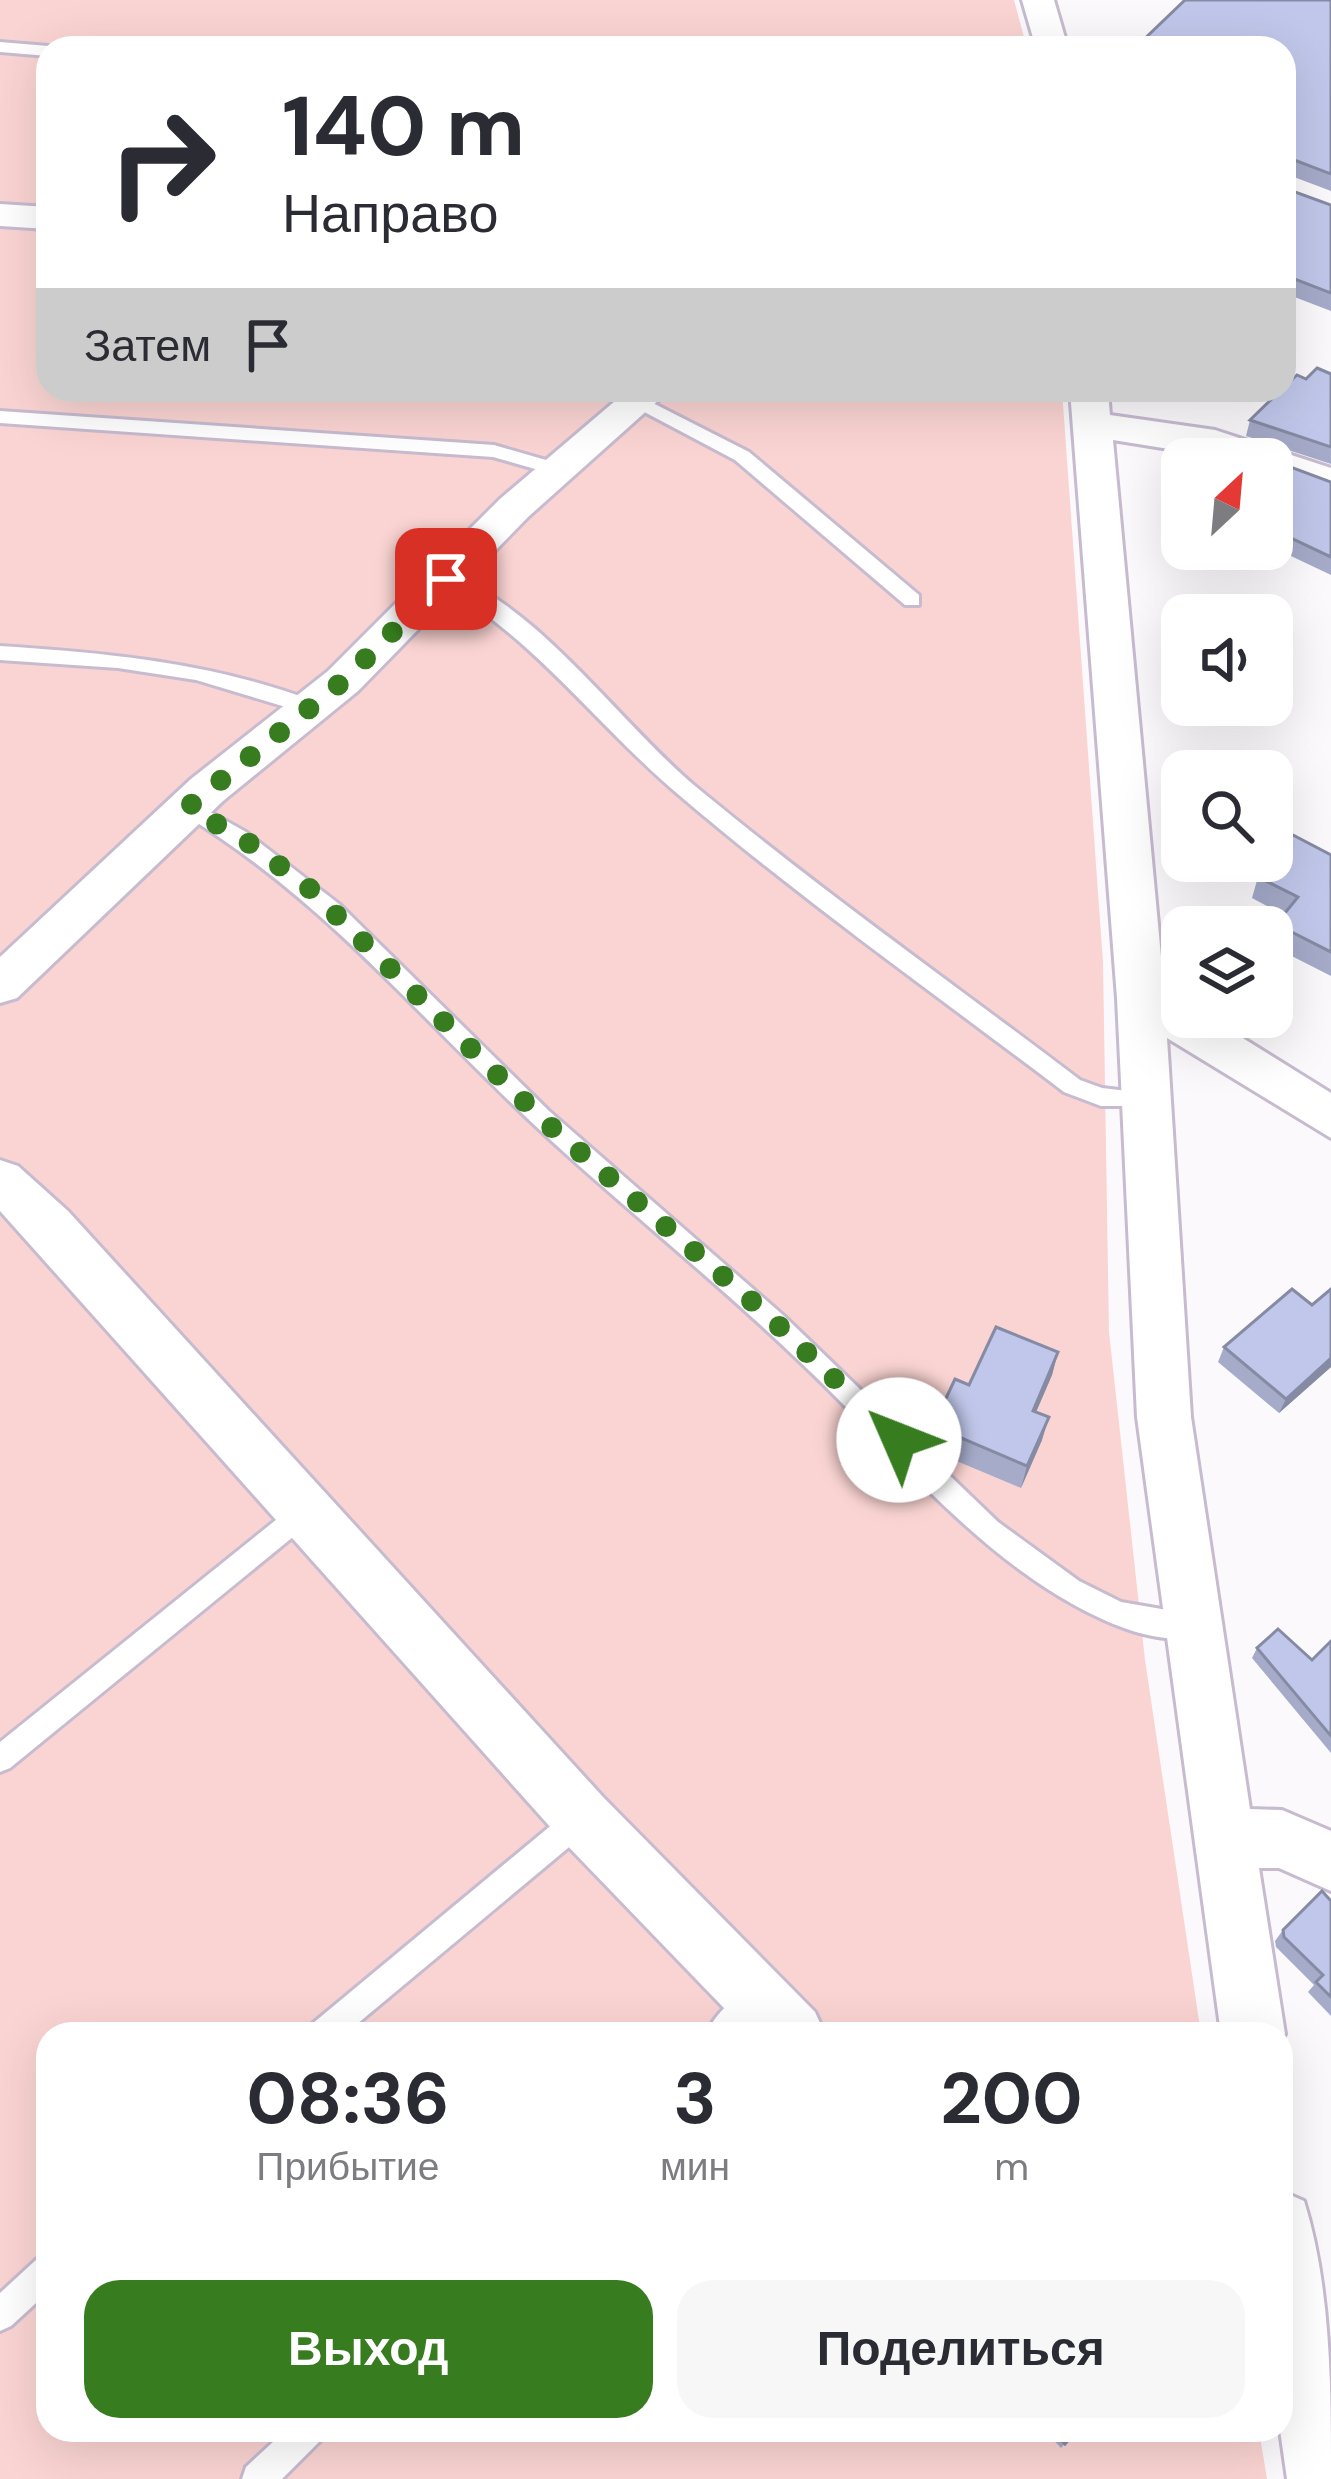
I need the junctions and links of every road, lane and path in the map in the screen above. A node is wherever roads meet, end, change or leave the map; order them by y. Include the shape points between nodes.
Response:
1 (1038, 0) edge
2 (1048, 36) edge
3 (0, 47) edge
4 (36, 50) edge
5 (0, 214) edge
6 (36, 217) edge
7 (638, 402) edge
8 (654, 402) edge
9 (1091, 408) edge
10 (0, 417) edge
11 (556, 469) junction
12 (1331, 484) edge
13 (446, 579) junction
14 (912, 600) dead end
15 (0, 653) edge
16 (309, 707) junction
17 (188, 807) junction
18 (0, 985) edge
19 (1141, 998) junction
20 (1284, 1088) junction
21 (1144, 1100) junction
22 (1331, 1118) edge
23 (0, 1180) edge
24 (306, 1511) junction
25 (1194, 1625) junction
26 (0, 1759) edge
27 (581, 1818) junction
28 (1225, 1837) junction
29 (1331, 1861) edge
30 (336, 2022) edge
31 (757, 2022) edge
32 (1251, 2022) edge
33 (36, 2281) edge
34 (0, 2315) edge
35 (1294, 2388) edge
36 (296, 2442) edge
37 (257, 2479) edge
38 (1322, 2479) edge

1 - 2 street
3 - 4 lane
5 - 6 street
7 - 11 street
8 - 14 lane via 752,464
9 - 12 street via 1230,443
9 - 19 street
10 - 11 lane via 494,451
11 - 13 street
13 - 16 street
13 - 21 lane via 565,673 685,789 1072,1085
15 - 16 lane via 165,668 238,681
16 - 17 street
17 - 18 street
17 - 25 lane via 309,888 542,1119 762,1310 1002,1538 1113,1612
19 - 20 street
19 - 21 street
20 - 21 street via 1197,1068 1165,1078
20 - 22 street
21 - 25 street via 1164,1417
23 - 24 street
24 - 26 lane
24 - 27 street
25 - 28 street
27 - 30 lane
27 - 31 street
28 - 29 street via 1282,1839
28 - 32 street
33 - 34 lane
35 - 38 street
36 - 37 lane

